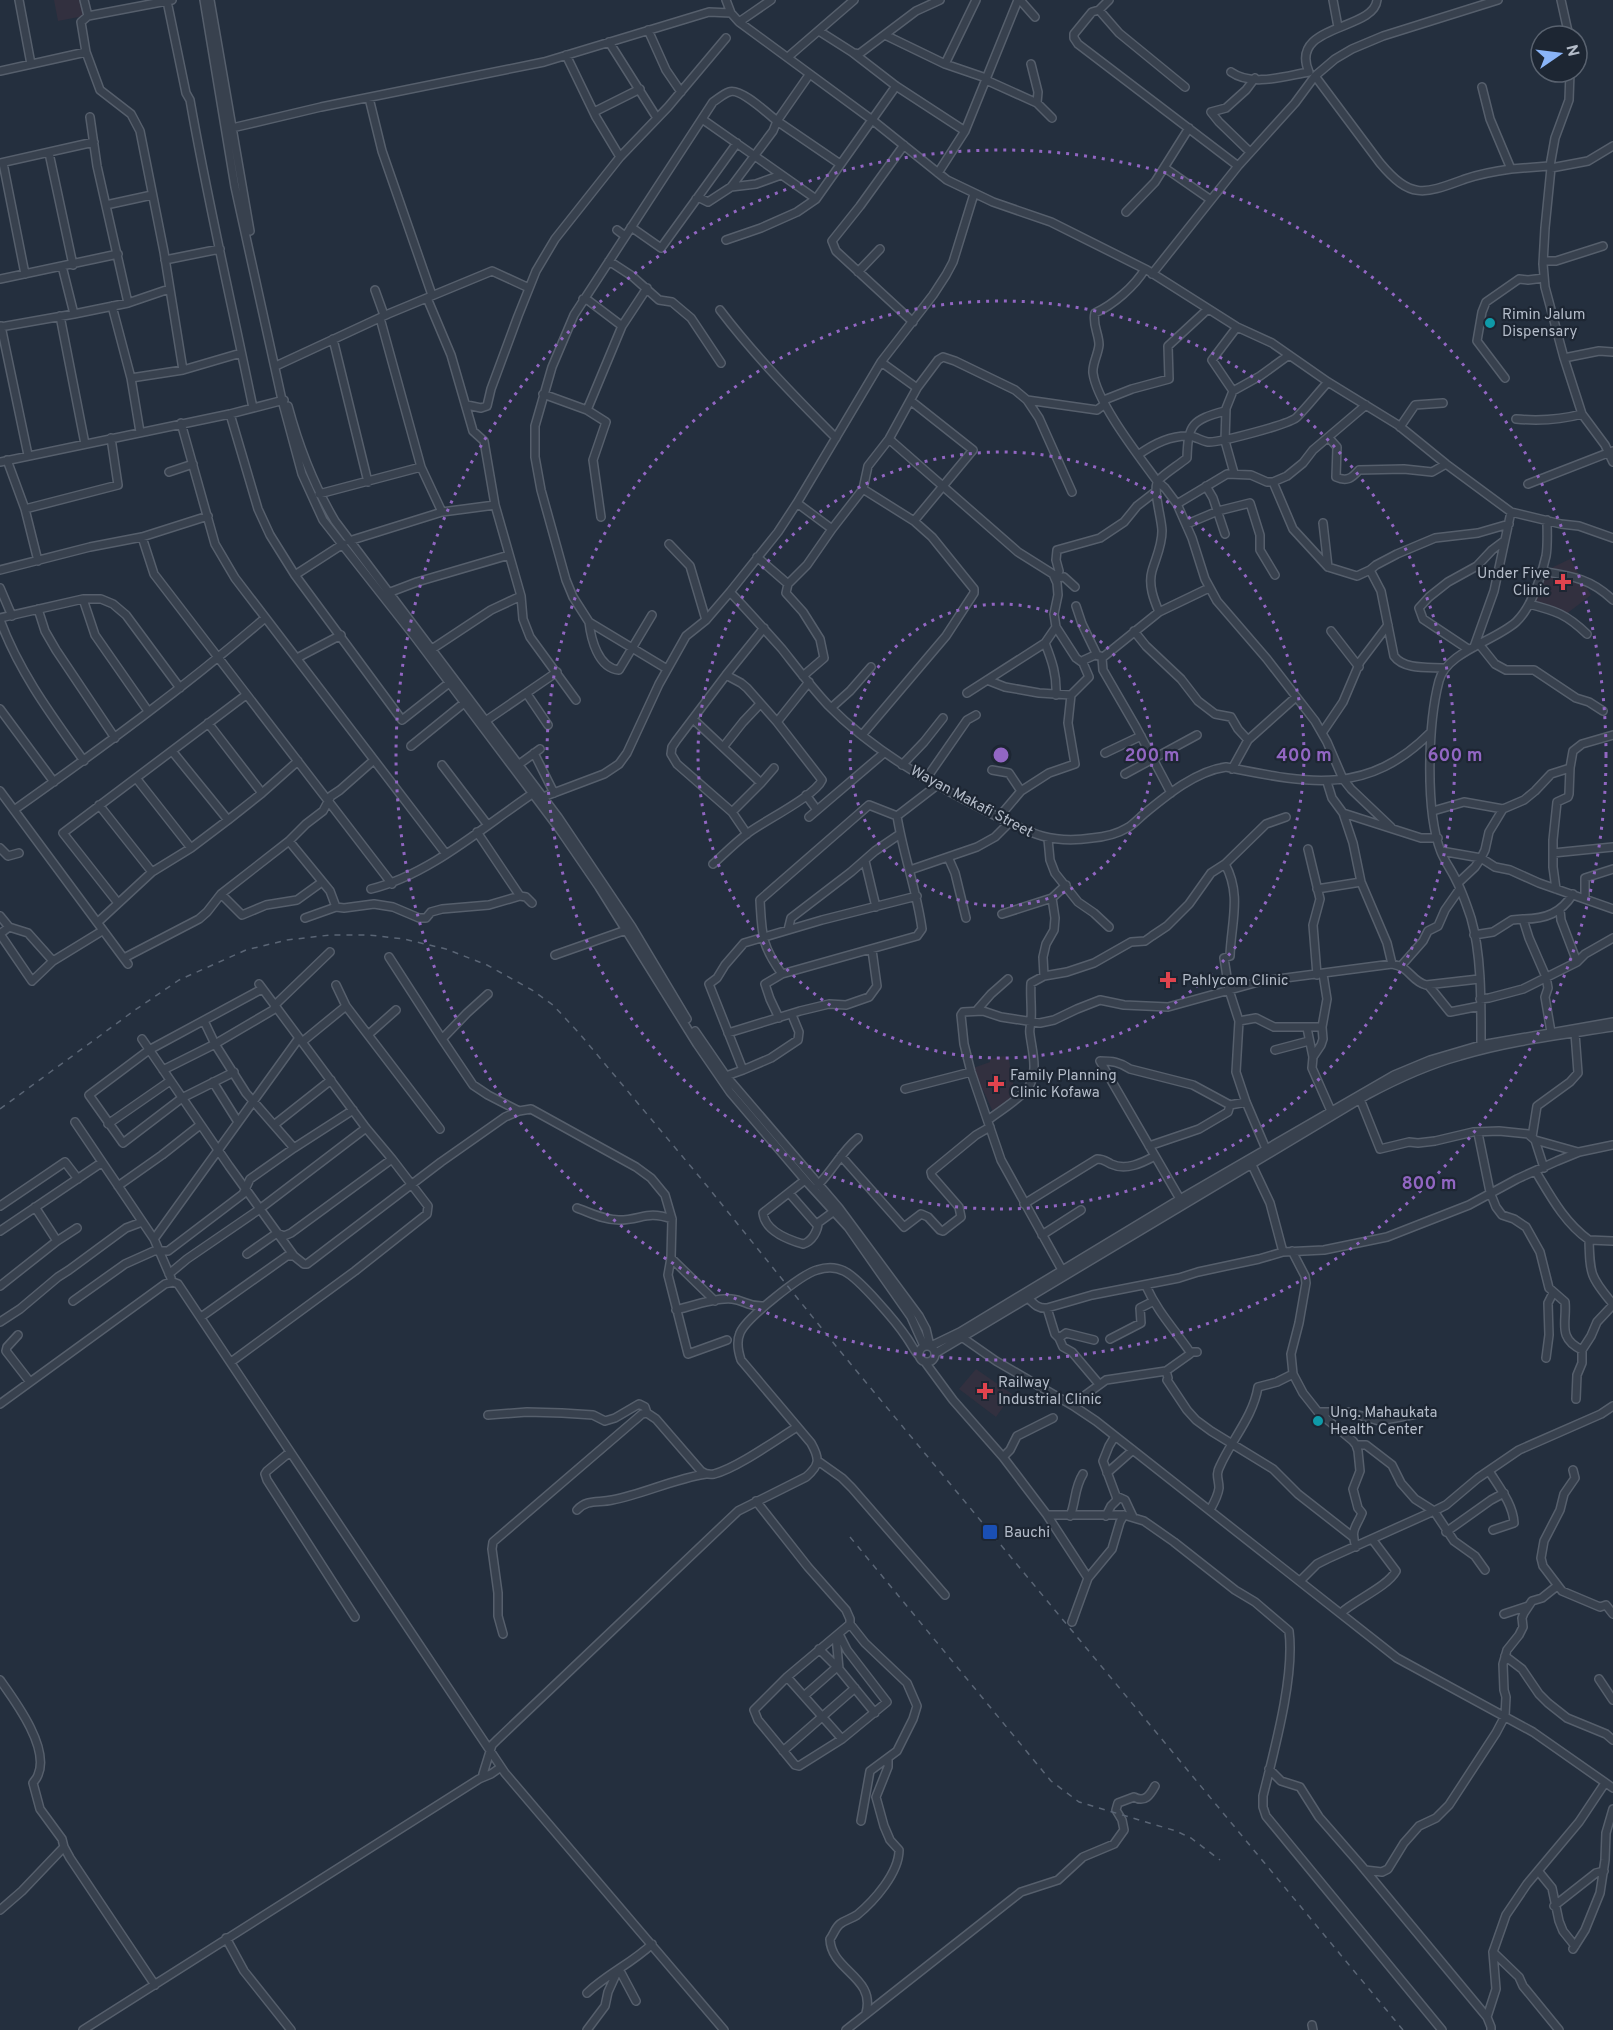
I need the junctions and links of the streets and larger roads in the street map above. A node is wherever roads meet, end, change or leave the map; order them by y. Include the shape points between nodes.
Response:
1 (19, 0) edge
2 (84, 0) edge
3 (204, 0) edge
4 (210, 0) edge
5 (726, 0) edge
6 (771, 0) edge
7 (855, 0) edge
8 (940, 0) edge
9 (976, 0) edge
10 (1019, 0) edge
11 (1109, 0) edge
12 (1333, 0) edge
13 (1377, 0) edge
14 (1498, 0) edge
15 (1561, 0) edge
16 (169, 1) edge
17 (140, 3) edge
18 (1099, 10) junction
19 (731, 13) junction
20 (88, 16) junction
21 (1035, 17) dead end
22 (739, 22) junction
23 (1566, 24) edge
24 (1338, 27) junction
25 (648, 30) junction
26 (819, 31) junction
27 (885, 35) junction
28 (726, 38) dead end
29 (609, 42) junction
30 (86, 52) junction
31 (852, 52) junction
32 (566, 55) junction
33 (788, 57) junction
34 (31, 64) junction
35 (945, 64) junction
36 (1031, 64) dead end
37 (0, 71) edge
38 (1231, 72) dead end
39 (809, 75) junction
40 (1314, 76) junction
41 (1255, 78) junction
42 (986, 79) junction
43 (1570, 84) edge
44 (896, 86) junction
45 (1185, 87) dead end
46 (1482, 87) dead end
47 (640, 89) junction
48 (681, 92) junction
49 (369, 98) junction
50 (1037, 104) junction
51 (594, 112) junction
52 (90, 117) dead end
53 (657, 118) junction
54 (1052, 118) dead end
55 (702, 119) junction
56 (871, 119) junction
57 (777, 121) junction
58 (232, 128) junction
59 (1189, 128) junction
60 (965, 131) junction
61 (94, 142) junction
62 (737, 143) junction
63 (904, 144) junction
64 (1613, 146) edge
65 (1250, 152) junction
66 (49, 153) junction
67 (755, 156) junction
68 (620, 157) junction
69 (2, 163) edge
70 (840, 164) junction
71 (1238, 166) junction
72 (1550, 167) junction
73 (1165, 168) junction
74 (1511, 169) junction
75 (938, 173) junction
76 (781, 175) junction
77 (731, 187) junction
78 (974, 194) junction
79 (152, 195) junction
80 (696, 199) junction
81 (816, 199) junction
82 (1211, 200) junction
83 (106, 205) junction
84 (1126, 212) dead end
85 (631, 227) junction
86 (617, 230) dead end
87 (625, 236) junction
88 (726, 240) dead end
89 (1603, 246) dead end
90 (219, 249) junction
91 (880, 249) dead end
92 (118, 254) junction
93 (165, 260) junction
94 (609, 261) junction
95 (1544, 261) junction
96 (73, 265) junction
97 (62, 266) junction
98 (1144, 269) junction
99 (858, 272) junction
100 (25, 274) junction
101 (1152, 274) junction
102 (1544, 278) junction
103 (0, 279) edge
104 (530, 288) junction
105 (647, 288) junction
106 (169, 289) junction
107 (375, 290) dead end
108 (430, 296) junction
109 (583, 299) junction
110 (128, 303) junction
111 (112, 306) junction
112 (1208, 309) junction
113 (720, 310) dead end
114 (74, 314) junction
115 (60, 316) junction
116 (380, 318) junction
117 (913, 322) junction
118 (1, 326) edge
119 (622, 326) junction
120 (1237, 327) junction
121 (333, 339) junction
122 (1613, 352) edge
123 (241, 353) junction
124 (1289, 355) junction
125 (1564, 358) junction
126 (881, 362) junction
127 (721, 363) dead end
128 (278, 365) junction
129 (183, 370) junction
130 (131, 378) junction
131 (1505, 378) dead end
132 (1328, 382) junction
133 (917, 388) junction
134 (1233, 392) junction
135 (543, 394) junction
136 (284, 400) junction
137 (1027, 400) junction
138 (911, 401) junction
139 (1105, 402) junction
140 (1227, 403) junction
141 (1443, 403) dead end
142 (467, 405) junction
143 (1366, 405) junction
144 (253, 408) junction
145 (587, 410) junction
146 (230, 414) junction
147 (1582, 414) junction
148 (1516, 419) dead end
149 (182, 423) junction
150 (1400, 427) junction
151 (140, 432) junction
152 (1188, 436) junction
153 (111, 438) junction
154 (836, 438) junction
155 (1329, 438) junction
156 (889, 439) junction
157 (1225, 441) junction
158 (85, 444) junction
159 (1610, 452) edge
160 (28, 455) junction
161 (1138, 455) junction
162 (4, 461) edge
163 (1613, 462) edge
164 (193, 464) junction
165 (1446, 465) junction
166 (421, 467) junction
167 (169, 472) dead end
168 (1234, 473) junction
169 (1157, 481) junction
170 (368, 482) junction
171 (1273, 482) junction
172 (1528, 484) dead end
173 (1206, 486) junction
174 (942, 487) junction
175 (862, 489) junction
176 (1072, 492) dead end
177 (1155, 492) junction
178 (319, 494) junction
179 (797, 503) junction
180 (1177, 504) junction
181 (495, 505) junction
182 (25, 509) junction
183 (442, 512) junction
184 (1218, 512) junction
185 (1511, 512) junction
186 (208, 516) junction
187 (602, 517) dead end
188 (1547, 519) junction
189 (914, 521) junction
190 (1323, 523) dead end
191 (1187, 524) junction
192 (1509, 525) junction
193 (832, 529) junction
194 (1225, 534) dead end
195 (142, 537) junction
196 (1613, 538) edge
197 (1504, 542) junction
198 (346, 543) junction
199 (669, 544) dead end
200 (508, 555) junction
201 (757, 557) junction
202 (38, 561) junction
203 (1328, 567) junction
204 (0, 570) edge
205 (1370, 570) junction
206 (1540, 571) junction
207 (295, 575) junction
208 (1275, 575) dead end
209 (1055, 578) junction
210 (788, 584) junction
211 (1075, 587) dead end
212 (0, 588) edge
213 (1209, 588) junction
214 (730, 592) junction
215 (388, 593) junction
216 (521, 596) junction
217 (83, 599) junction
218 (1613, 600) edge
219 (1528, 604) junction
220 (1076, 606) dead end
221 (38, 609) junction
222 (1159, 612) junction
223 (652, 615) dead end
224 (12, 616) junction
225 (265, 618) junction
226 (0, 619) edge
227 (706, 620) junction
228 (589, 622) junction
229 (1388, 625) junction
230 (1056, 627) junction
231 (764, 628) junction
232 (1134, 631) junction
233 (1331, 631) dead end
234 (1587, 634) dead end
235 (341, 635) junction
236 (1045, 644) junction
237 (1474, 647) junction
238 (633, 648) junction
239 (432, 649) junction
240 (1100, 656) junction
241 (218, 658) junction
242 (297, 658) junction
243 (1083, 663) junction
244 (871, 667) dead end
245 (1359, 667) junction
246 (1444, 668) junction
247 (667, 669) junction
248 (557, 672) junction
249 (726, 675) junction
250 (803, 676) junction
251 (987, 680) junction
252 (809, 682) junction
253 (448, 683) junction
254 (180, 688) junction
255 (967, 693) dead end
256 (527, 694) junction
257 (1056, 694) junction
258 (246, 695) junction
259 (1071, 695) junction
260 (1296, 697) junction
261 (576, 700) dead end
262 (464, 703) junction
263 (760, 704) junction
264 (831, 708) junction
265 (0, 709) edge
266 (148, 711) junction
267 (1603, 711) dead end
268 (976, 715) dead end
269 (943, 718) dead end
270 (693, 719) junction
271 (487, 720) junction
272 (777, 722) junction
273 (208, 723) junction
274 (548, 725) dead end
275 (1431, 732) junction
276 (1322, 733) junction
277 (862, 735) junction
278 (1197, 735) dead end
279 (1613, 735) edge
280 (1141, 736) junction
281 (115, 738) junction
282 (1248, 740) junction
283 (411, 746) dead end
284 (724, 746) junction
285 (172, 751) junction
286 (884, 753) junction
287 (1105, 753) dead end
288 (1152, 759) junction
289 (374, 760) junction
290 (84, 761) junction
291 (298, 761) junction
292 (1083, 761) dead end
293 (1075, 764) junction
294 (442, 765) dead end
295 (518, 765) junction
296 (902, 765) junction
297 (774, 768) dead end
298 (1570, 768) junction
299 (1232, 769) junction
300 (992, 770) dead end
301 (1125, 774) dead end
302 (136, 778) junction
303 (926, 779) junction
304 (1343, 779) junction
305 (54, 782) junction
306 (1327, 782) junction
307 (761, 783) junction
308 (936, 786) junction
309 (0, 791) edge
310 (1021, 791) junction
311 (262, 793) junction
312 (554, 793) junction
313 (1171, 793) junction
314 (532, 794) junction
315 (806, 795) junction
316 (543, 797) junction
317 (328, 799) junction
318 (99, 805) junction
319 (1503, 808) junction
320 (14, 810) junction
321 (817, 810) junction
322 (1433, 811) junction
323 (732, 812) junction
324 (1343, 813) junction
325 (897, 816) junction
326 (809, 817) dead end
327 (999, 817) junction
328 (1286, 817) dead end
329 (228, 820) junction
330 (1009, 822) junction
331 (487, 824) junction
332 (1391, 827) junction
333 (477, 832) junction
334 (747, 834) junction
335 (900, 834) junction
336 (1438, 838) junction
337 (1048, 839) junction
338 (289, 841) junction
339 (1613, 847) edge
340 (0, 848) edge
341 (191, 848) junction
342 (1308, 849) dead end
343 (1441, 851) junction
344 (19, 853) dead end
345 (446, 854) junction
346 (1553, 854) junction
347 (948, 857) junction
348 (1481, 858) junction
349 (865, 861) junction
350 (713, 864) dead end
351 (1225, 864) junction
352 (1613, 869) edge
353 (910, 870) junction
354 (152, 872) junction
355 (595, 876) junction
356 (322, 882) junction
357 (1361, 882) junction
358 (392, 884) junction
359 (1066, 885) junction
360 (1459, 886) junction
361 (371, 889) dead end
362 (1317, 889) junction
363 (1556, 889) junction
364 (221, 894) junction
365 (1573, 894) junction
366 (520, 896) junction
367 (917, 896) junction
368 (1052, 898) junction
369 (1585, 898) junction
370 (118, 903) junction
371 (532, 903) dead end
372 (336, 907) junction
373 (876, 907) junction
374 (1613, 909) edge
375 (1560, 910) junction
376 (1002, 914) dead end
377 (0, 916) edge
378 (305, 918) dead end
379 (966, 918) dead end
380 (1523, 919) junction
381 (98, 922) junction
382 (9, 927) junction
383 (1109, 927) dead end
384 (626, 930) junction
385 (788, 930) junction
386 (102, 931) junction
387 (1474, 935) junction
388 (1613, 938) edge
389 (762, 939) junction
390 (872, 950) junction
391 (330, 952) dead end
392 (555, 955) dead end
393 (389, 957) dead end
394 (52, 961) junction
395 (1577, 962) junction
396 (1392, 964) junction
397 (1401, 966) junction
398 (782, 974) junction
399 (1320, 975) junction
400 (1044, 976) junction
401 (1546, 977) junction
402 (1008, 979) dead end
403 (1479, 979) junction
404 (336, 985) dead end
405 (1429, 986) junction
406 (1229, 990) junction
407 (488, 994) dead end
408 (1480, 1002) junction
409 (275, 1006) junction
410 (346, 1006) junction
411 (396, 1010) dead end
412 (977, 1010) junction
413 (792, 1015) junction
414 (779, 1018) junction
415 (204, 1021) junction
416 (1239, 1021) junction
417 (1613, 1022) edge
418 (1031, 1023) junction
419 (1322, 1027) junction
420 (1613, 1027) edge
421 (1307, 1028) junction
422 (1551, 1032) junction
423 (728, 1033) junction
424 (1575, 1033) junction
425 (369, 1034) junction
426 (142, 1039) dead end
427 (442, 1039) junction
428 (301, 1040) junction
429 (1309, 1041) junction
430 (215, 1044) junction
431 (1481, 1045) junction
432 (149, 1050) junction
433 (1275, 1050) dead end
434 (1313, 1057) junction
435 (163, 1070) junction
436 (742, 1070) junction
437 (234, 1072) junction
438 (971, 1072) junction
439 (721, 1073) junction
440 (332, 1080) junction
441 (170, 1081) junction
442 (213, 1082) junction
443 (905, 1089) dead end
444 (182, 1098) junction
445 (1360, 1100) junction
446 (254, 1102) junction
447 (1246, 1102) junction
448 (1230, 1105) junction
449 (353, 1110) junction
450 (519, 1111) junction
451 (1331, 1111) junction
452 (75, 1122) dead end
453 (238, 1122) junction
454 (989, 1123) junction
455 (108, 1124) junction
456 (200, 1125) junction
457 (274, 1125) junction
458 (366, 1128) junction
459 (440, 1129) dead end
460 (1478, 1133) junction
461 (858, 1138) dead end
462 (1534, 1138) junction
463 (1613, 1145) edge
464 (1149, 1146) junction
465 (294, 1148) junction
466 (1266, 1149) junction
467 (218, 1151) junction
468 (1579, 1152) junction
469 (841, 1156) junction
470 (1155, 1156) junction
471 (392, 1159) junction
472 (101, 1163) junction
473 (1252, 1165) junction
474 (1544, 1168) junction
475 (1536, 1172) junction
476 (78, 1179) junction
477 (805, 1180) junction
478 (411, 1185) junction
479 (818, 1185) junction
480 (118, 1186) junction
481 (245, 1189) junction
482 (1490, 1192) junction
483 (790, 1194) junction
484 (1180, 1199) junction
485 (1024, 1204) junction
486 (0, 1206) edge
487 (35, 1207) junction
488 (260, 1207) junction
489 (577, 1208) dead end
490 (1081, 1210) dead end
491 (833, 1212) junction
492 (672, 1219) junction
493 (142, 1222) junction
494 (817, 1225) junction
495 (77, 1228) dead end
496 (0, 1231) edge
497 (277, 1233) junction
498 (1042, 1235) junction
499 (154, 1239) junction
500 (57, 1240) junction
501 (1589, 1240) junction
502 (1613, 1241) edge
503 (159, 1251) junction
504 (1292, 1251) junction
505 (1283, 1252) junction
506 (247, 1254) dead end
507 (294, 1256) junction
508 (671, 1258) junction
509 (1062, 1270) junction
510 (169, 1274) junction
511 (173, 1282) junction
512 (0, 1286) edge
513 (1146, 1286) junction
514 (1553, 1293) junction
515 (1028, 1298) junction
516 (715, 1300) junction
517 (73, 1301) dead end
518 (1152, 1302) junction
519 (1613, 1305) edge
520 (764, 1306) junction
521 (1047, 1308) junction
522 (676, 1310) junction
523 (201, 1317) junction
524 (0, 1322) edge
525 (18, 1335) dead end
526 (963, 1338) junction
527 (1059, 1338) junction
528 (1110, 1339) dead end
529 (727, 1340) dead end
530 (909, 1340) junction
531 (1094, 1340) dead end
532 (927, 1346) junction
533 (1582, 1350) junction
534 (935, 1356) junction
535 (1546, 1358) dead end
536 (922, 1360) junction
537 (231, 1362) junction
538 (933, 1371) junction
539 (1166, 1371) junction
540 (1293, 1374) junction
541 (30, 1382) junction
542 (1100, 1384) junction
543 (1576, 1399) dead end
544 (0, 1404) edge
545 (1613, 1406) edge
546 (1075, 1407) junction
547 (1318, 1412) junction
548 (1428, 1412) dead end
549 (647, 1413) junction
550 (488, 1414) dead end
551 (1053, 1418) dead end
552 (797, 1427) junction
553 (1115, 1436) junction
554 (1231, 1443) junction
555 (1356, 1445) junction
556 (1133, 1450) junction
557 (290, 1452) junction
558 (1003, 1457) junction
559 (818, 1461) junction
560 (1573, 1470) dead end
561 (1489, 1471) junction
562 (1107, 1473) junction
563 (706, 1474) junction
564 (1083, 1474) dead end
565 (1504, 1493) junction
566 (1116, 1496) junction
567 (756, 1501) junction
568 (577, 1510) dead end
569 (1210, 1510) junction
570 (1434, 1511) junction
571 (1047, 1515) junction
572 (1124, 1515) junction
573 (1070, 1516) junction
574 (1106, 1516) junction
575 (1133, 1517) junction
576 (1493, 1530) dead end
577 (1446, 1532) junction
578 (1353, 1537) junction
579 (1372, 1539) junction
580 (1356, 1547) junction
581 (1485, 1569) dead end
582 (1088, 1578) junction
583 (1301, 1580) junction
584 (1557, 1586) junction
585 (945, 1595) dead end
586 (1528, 1606) junction
587 (1341, 1613) junction
588 (1504, 1614) dead end
589 (1613, 1614) edge
590 (355, 1617) dead end
591 (1072, 1622) dead end
592 (850, 1624) junction
593 (503, 1634) dead end
594 (838, 1635) junction
595 (819, 1649) junction
596 (1505, 1656) junction
597 (838, 1668) junction
598 (787, 1677) junction
599 (1599, 1679) dead end
600 (0, 1680) edge
601 (855, 1688) junction
602 (804, 1696) junction
603 (1613, 1700) edge
604 (875, 1713) junction
605 (1505, 1716) junction
606 (822, 1717) junction
607 (842, 1739) junction
608 (1613, 1740) edge
609 (783, 1751) junction
610 (490, 1752) junction
611 (888, 1759) junction
612 (501, 1768) junction
613 (1269, 1768) junction
614 (484, 1776) junction
615 (1155, 1786) dead end
616 (1611, 1787) edge
617 (1613, 1809) edge
618 (861, 1821) dead end
619 (64, 1847) junction
620 (1365, 1870) junction
621 (1604, 1871) junction
622 (1539, 1872) junction
623 (1554, 1906) junction
624 (0, 1910) edge
625 (226, 1938) junction
626 (652, 1944) junction
627 (1492, 1952) junction
628 (619, 1970) junction
629 (155, 1984) junction
630 (587, 1993) dead end
631 (636, 2001) dead end
632 (866, 2014) junction
633 (1487, 2017) junction
634 (85, 2029) edge
635 (291, 2030) edge
636 (587, 2030) edge
637 (724, 2030) edge
638 (846, 2030) edge
639 (1442, 2030) edge
640 (1491, 2030) edge
641 (1559, 2030) edge

1 - 34 street
2 - 20 street
3 - 136 street via 236,187
4 - 58 street
5 - 19 street
6 - 22 street
7 - 26 street
8 - 27 street via 916,11
9 - 35 street
10 - 21 street
10 - 42 street
11 - 18 street
12 - 24 street
13 - 24 street via 1377,8 1369,15
14 - 40 street via 1364,43
15 - 23 street
16 - 17 street
16 - 90 street
17 - 20 street
18 - 45 street via 1119,33
18 - 59 street via 1092,12 1074,34 1078,44
19 - 22 street
19 - 25 street via 709,12
20 - 30 street via 81,22
22 - 33 street
24 - 41 street via 1308,46 1305,56 1309,72 1268,80
25 - 29 street
25 - 48 street
26 - 31 street
26 - 33 street
27 - 31 street via 859,54
27 - 35 street
28 - 48 street
29 - 32 street
29 - 47 street
30 - 34 street
30 - 79 street via 100,90 131,114 140,130
31 - 44 street
32 - 49 street
32 - 51 street
33 - 39 street
34 - 37 street
35 - 42 street
36 - 50 street
38 - 41 street via 1239,78
39 - 56 street
39 - 57 street
40 - 65 street
40 - 74 street via 1391,177 1409,188 1438,190
41 - 65 street via 1226,108 1211,112
42 - 50 street
42 - 60 street
43 - 72 street via 1569,100 1555,138
44 - 56 street
44 - 60 street
46 - 74 street via 1490,119
47 - 51 street
47 - 53 street
48 - 53 street
49 - 58 street
49 - 108 street via 382,151
50 - 54 street
51 - 68 street
52 - 61 street
53 - 68 street
55 - 57 street via 713,102 735,91
55 - 62 street
55 - 85 street
56 - 63 street
56 - 70 street
57 - 67 street
57 - 70 street
58 - 128 street
59 - 71 street
59 - 73 street
60 - 75 street
61 - 66 street
61 - 83 street
62 - 67 street
62 - 80 street
63 - 75 street
63 - 99 street via 832,241 836,251
64 - 72 street via 1588,161
65 - 71 street
66 - 69 street
66 - 96 street
67 - 76 street
67 - 77 street
68 - 104 street via 555,238
69 - 100 street
70 - 81 street
71 - 82 street
72 - 74 street
72 - 95 street
73 - 82 street
73 - 84 street
75 - 78 street
76 - 77 street
76 - 81 street
77 - 80 street via 708,202
78 - 98 street via 1051,222
78 - 117 street via 953,262
79 - 83 street
79 - 93 street
80 - 85 street via 661,248
81 - 88 street via 797,212
82 - 101 street
83 - 92 street
85 - 87 street
86 - 87 street
87 - 94 street
89 - 95 street
90 - 93 street
90 - 123 street
91 - 99 street
92 - 96 street
92 - 110 street
93 - 106 street
94 - 105 street
94 - 109 street
95 - 102 street
96 - 97 street
97 - 100 street
97 - 114 street
98 - 101 street
98 - 139 street via 1129,291 1095,313 1093,319 1099,345 1093,373
99 - 117 street
100 - 103 street
101 - 112 street
102 - 125 street
102 - 131 street via 1519,279 1486,302 1482,312 1477,341
104 - 108 street via 492,271
104 - 142 street via 487,406
105 - 119 street
105 - 127 street via 691,318
106 - 110 street
106 - 129 street
107 - 116 street via 384,315
108 - 116 street
108 - 142 street
109 - 119 street
109 - 135 street
110 - 111 street
111 - 114 street
111 - 130 street
112 - 120 street
112 - 139 street via 1168,346 1169,379 1132,389
113 - 154 street via 784,386
114 - 115 street
115 - 118 street
115 - 158 street
116 - 121 street
116 - 166 street
117 - 126 street
118 - 160 street
119 - 145 street
120 - 124 street
120 - 134 street via 1212,360
121 - 128 street
121 - 170 street
122 - 125 street
123 - 129 street
123 - 144 street
124 - 132 street
124 - 134 street
125 - 147 street
126 - 133 street
126 - 154 street
128 - 136 street
129 - 130 street
130 - 151 street
132 - 143 street
132 - 157 street via 1288,424
133 - 137 street via 938,360 946,357 1015,390
133 - 138 street
134 - 140 street
135 - 145 street
135 - 228 street via 535,426 541,490 566,580
136 - 144 street
136 - 178 street
136 - 198 street via 302,474 323,520
137 - 139 street via 1097,410
137 - 176 street
138 - 156 street
138 - 174 street via 973,450
139 - 161 street
140 - 152 street via 1225,411 1196,422
140 - 157 street
141 - 150 street via 1415,405
142 - 181 street via 473,431 484,441
143 - 150 street
143 - 155 street
144 - 146 street
145 - 187 street via 606,422 593,460
146 - 149 street
146 - 207 street via 258,509
147 - 148 street via 1537,421
147 - 159 street
149 - 151 street
149 - 164 street
150 - 165 street
151 - 153 street
152 - 157 street via 1206,442
152 - 161 street via 1162,441
152 - 169 street via 1187,458
153 - 158 street
153 - 182 street via 118,485
154 - 179 street
155 - 165 street via 1337,447 1336,477 1343,480 1352,478 1359,470 1432,472
155 - 171 street via 1304,463
156 - 174 street
156 - 175 street via 868,466
157 - 168 street
158 - 160 street
159 - 163 street
159 - 172 street
160 - 162 street
161 - 169 street
162 - 182 street
164 - 167 street
164 - 186 street
165 - 185 street
166 - 170 street
166 - 183 street
168 - 171 street
168 - 173 street
169 - 177 street
169 - 180 street
170 - 178 street
171 - 203 street via 1293,529
173 - 180 street
173 - 184 street
174 - 189 street
174 - 209 street
175 - 189 street
175 - 193 street
177 - 209 street via 1124,522 1100,538 1057,550 1059,571
177 - 222 street via 1162,530 1151,582
178 - 198 street
179 - 193 street
179 - 201 street
180 - 191 street
181 - 183 street
181 - 200 street
182 - 202 street
183 - 198 street
184 - 191 street
184 - 194 street
184 - 208 street via 1250,503 1260,534 1260,550
185 - 188 street
185 - 192 street
186 - 195 street
186 - 225 street via 215,544
188 - 196 street
188 - 206 street via 1546,554
189 - 277 street via 938,542 974,593 946,636
190 - 203 street
191 - 213 street
192 - 197 street
192 - 205 street via 1435,538
193 - 210 street
195 - 202 street
195 - 241 street via 154,574
197 - 237 street via 1494,591
197 - 237 street via 1419,608 1423,619
198 - 207 street
198 - 215 street
198 - 253 street
199 - 227 street via 690,566
200 - 215 street
200 - 216 street
201 - 210 street
201 - 214 street
202 - 204 street
203 - 205 street via 1357,576
205 - 229 street via 1381,591
206 - 218 street via 1590,582
206 - 219 street
207 - 235 street
209 - 211 street via 1064,577
209 - 230 street
210 - 250 street via 786,593 820,639 824,658
212 - 224 street
213 - 222 street
213 - 260 street
214 - 227 street
214 - 231 street, Wayan Makafi Street
215 - 239 street
216 - 239 street via 491,610
216 - 248 street via 530,637
217 - 221 street
217 - 254 street via 107,601 126,615
217 - 266 street via 95,635
219 - 234 street via 1570,618
219 - 237 street via 1517,621
220 - 240 street
221 - 224 street
221 - 281 street via 56,650
222 - 232 street
223 - 238 street
224 - 226 street
225 - 241 street
225 - 242 street
226 - 290 street via 20,666
227 - 247 street via 686,636
228 - 238 street
228 - 238 street via 590,637 603,662 612,669 619,670
229 - 245 street
229 - 246 street via 1397,660 1408,665
230 - 236 street
230 - 243 street
231 - 249 street
231 - 250 street, Wayan Makafi Street
232 - 240 street
232 - 282 street via 1198,701 1215,714 1231,717
233 - 245 street
235 - 242 street
235 - 253 street via 402,720
236 - 251 street
236 - 257 street via 1053,661
237 - 246 street
237 - 267 street via 1506,670 1534,669
238 - 247 street
239 - 271 street
240 - 243 street via 1089,657
240 - 280 street via 1103,670
241 - 254 street
241 - 258 street
242 - 289 street
243 - 259 street via 1089,676
244 - 264 street
245 - 276 street via 1343,702
246 - 275 street
247 - 312 street via 619,764 604,774
248 - 256 street
248 - 261 street
249 - 263 street via 741,682
249 - 270 street
250 - 252 street, Wayan Makafi Street
251 - 255 street
251 - 257 street via 1005,687
252 - 264 street, Wayan Makafi Street
252 - 272 street
253 - 262 street
254 - 266 street
256 - 271 street
256 - 274 street
257 - 259 street
258 - 273 street
258 - 291 street
259 - 293 street via 1068,723
260 - 276 street
260 - 282 street
262 - 283 street
262 - 314 street
263 - 272 street
263 - 284 street
264 - 277 street, Wayan Makafi Street
265 - 305 street
266 - 281 street
268 - 303 street via 967,720
269 - 296 street
270 - 284 street
270 - 323 street via 671,754 677,764
271 - 295 street
272 - 315 street via 821,777 820,784
273 - 285 street
273 - 311 street
275 - 304 street, Wayan Makafi Street via 1389,764 1367,775
275 - 322 street
276 - 304 street
277 - 286 street, Wayan Makafi Street
278 - 288 street
279 - 298 street via 1582,744 1573,751
280 - 287 street
280 - 288 street
281 - 290 street
282 - 299 street
284 - 307 street
285 - 302 street
285 - 329 street
286 - 296 street, Wayan Makafi Street
286 - 321 street
288 - 301 street
288 - 313 street
289 - 317 street
289 - 345 street
290 - 305 street
291 - 311 street
291 - 317 street
292 - 293 street
293 - 310 street via 1049,773
294 - 331 street
295 - 312 street via 537,751
295 - 316 street
296 - 303 street, Wayan Makafi Street
297 - 307 street
298 - 319 street via 1551,774 1524,800
298 - 346 street via 1568,797 1557,802
299 - 306 street, Wayan Makafi Street
299 - 313 street, Wayan Makafi Street via 1218,768
300 - 310 street via 1009,773
302 - 318 street
302 - 341 street
303 - 308 street, Wayan Makafi Street
304 - 306 street, Wayan Makafi Street
304 - 332 street
305 - 320 street
306 - 324 street
307 - 323 street
308 - 325 street
308 - 327 street, Wayan Makafi Street
309 - 320 street
310 - 327 street
311 - 329 street
312 - 316 street
313 - 337 street, Wayan Makafi Street via 1119,832 1067,841
314 - 331 street
314 - 355 street
315 - 321 street
315 - 334 street
316 - 355 street
317 - 338 street via 323,812
317 - 358 street
318 - 354 street
318 - 370 street via 63,833
319 - 322 street via 1464,802
319 - 348 street via 1489,832
320 - 381 street
321 - 326 street
322 - 336 street
323 - 334 street
324 - 332 street
324 - 357 street
325 - 335 street
325 - 389 street via 869,805 785,877 760,900
327 - 330 street, Wayan Makafi Street
328 - 351 street via 1266,824
329 - 341 street
330 - 337 street, Wayan Makafi Street
330 - 347 street via 995,837
331 - 333 street
332 - 336 street via 1421,838
333 - 345 street
333 - 366 street
334 - 350 street
335 - 349 street
335 - 353 street
336 - 343 street
337 - 359 street via 1055,873
338 - 356 street
338 - 364 street
339 - 346 street
340 - 344 street via 9,856
341 - 354 street
342 - 362 street
343 - 348 street
343 - 360 street
345 - 358 street
346 - 363 street
347 - 353 street
347 - 379 street
348 - 360 street
348 - 363 street
349 - 373 street
349 - 385 street via 791,918
351 - 400 street via 1211,873 1167,926 1145,941 1131,942 1094,963
351 - 406 street via 1233,878 1235,904 1230,956 1224,958
352 - 369 street via 1585,878
353 - 367 street
354 - 370 street
355 - 384 street
355 - 439 street via 632,927
356 - 364 street via 297,900 266,905 242,915
356 - 372 street
357 - 362 street
357 - 396 street
358 - 361 street
359 - 368 street
359 - 383 street via 1078,902
360 - 387 street
360 - 397 street via 1438,926 1428,931
362 - 399 street via 1320,899 1313,925
363 - 365 street
364 - 386 street via 199,919 126,961
365 - 369 street
365 - 375 street
366 - 371 street
366 - 372 street via 489,905 442,909 426,918 380,904
367 - 373 street
367 - 390 street via 922,929 917,936
368 - 376 street
368 - 400 street via 1054,930 1044,950
369 - 374 street
370 - 381 street
372 - 378 street
373 - 385 street
375 - 380 street
375 - 395 street
377 - 382 street
380 - 387 street via 1512,920 1493,932
380 - 401 street
381 - 386 street
382 - 394 street via 28,933
382 - 394 street via 0,934 32,981
384 - 392 street
384 - 439 street
385 - 389 street
386 - 394 street
387 - 403 street
388 - 395 street
389 - 398 street
389 - 423 street via 744,944 709,984
390 - 398 street
390 - 413 street via 877,986 870,997
391 - 409 street
393 - 427 street
395 - 401 street
396 - 397 street
396 - 399 street
397 - 405 street via 1421,984
398 - 414 street via 765,984
399 - 406 street via 1262,981
399 - 419 street via 1327,999
400 - 418 street via 1031,983
401 - 408 street via 1523,989
401 - 422 street
402 - 412 street
403 - 405 street
403 - 408 street
404 - 410 street
405 - 408 street via 1450,1012
406 - 416 street
406 - 418 street via 1168,1007 1100,1000 1054,1020
407 - 427 street
408 - 431 street
409 - 415 street via 260,987
409 - 428 street
409 - 430 street
410 - 425 street
410 - 428 street
411 - 425 street
412 - 418 street
412 - 438 street via 960,1015
413 - 414 street
413 - 436 street via 798,1040 771,1058
414 - 423 street
415 - 430 street
415 - 432 street
416 - 421 street via 1256,1018 1274,1027
416 - 447 street via 1236,1072
417 - 422 street
418 - 454 street via 1031,1082
419 - 421 street
419 - 434 street via 1321,1046
420 - 424 street
421 - 429 street
422 - 431 street
423 - 436 street
424 - 445 street via 1460,1056 1399,1079
424 - 462 street via 1578,1073 1537,1106
425 - 459 street
426 - 432 street
427 - 450 street via 473,1085
428 - 440 street
428 - 446 street
429 - 433 street
429 - 434 street
430 - 435 street
430 - 437 street
431 - 451 street via 1394,1075
432 - 435 street
432 - 455 street via 89,1095
434 - 451 street via 1314,1075
435 - 441 street
436 - 439 street
437 - 442 street
437 - 446 street
438 - 443 street
438 - 454 street
439 - 477 street via 730,1092
439 - 479 street
440 - 449 street
440 - 457 street
441 - 444 street
441 - 455 street
442 - 444 street
442 - 453 street
444 - 455 street via 123,1143
444 - 456 street
445 - 460 street via 1380,1149
445 - 473 street
446 - 453 street
446 - 457 street
447 - 448 street
447 - 466 street
448 - 464 street via 1228,1112 1199,1129
448 - 464 street via 1193,1085 1130,1070 1109,1060 1100,1062
449 - 458 street
449 - 465 street
450 - 478 street
450 - 492 street via 531,1109 542,1113 636,1167 665,1195
451 - 466 street
452 - 472 street
453 - 467 street
454 - 469 street via 931,1172 961,1212 961,1217 943,1231 921,1214 904,1227
454 - 485 street via 1001,1160
456 - 467 street
456 - 480 street
457 - 465 street
458 - 471 street
458 - 488 street
460 - 462 street via 1521,1132
460 - 482 street
461 - 469 street
462 - 468 street
462 - 474 street
463 - 468 street
464 - 470 street
465 - 481 street via 250,1179
466 - 484 street
467 - 481 street
467 - 499 street
468 - 474 street
469 - 479 street
470 - 484 street
470 - 485 street via 1141,1164 1122,1167 1097,1159
471 - 478 street
471 - 497 street via 291,1233
472 - 476 street
472 - 480 street
473 - 505 street via 1270,1203
473 - 515 street
474 - 475 street
475 - 482 street
475 - 501 street via 1570,1225
476 - 486 street via 65,1162
476 - 487 street
477 - 483 street
477 - 491 street
478 - 507 street via 307,1264
478 - 537 street via 428,1206 420,1221
479 - 532 street via 919,1316 926,1329
480 - 493 street
481 - 488 street
481 - 503 street via 168,1251
482 - 504 street via 1469,1205 1387,1237 1324,1250
482 - 514 street via 1502,1215 1526,1227 1540,1252
483 - 494 street
483 - 494 street via 763,1214 766,1222 786,1240 803,1244 809,1242 819,1228
484 - 509 street
485 - 498 street
487 - 496 street
487 - 500 street
488 - 497 street
488 - 510 street
489 - 492 street via 616,1220 650,1214
490 - 498 street
491 - 494 street
491 - 532 street via 848,1227
492 - 508 street
493 - 499 street
493 - 524 street via 126,1228
495 - 500 street
497 - 506 street
497 - 507 street
498 - 509 street
499 - 503 street
500 - 512 street
501 - 502 street
501 - 519 street via 1592,1275
503 - 510 street
503 - 517 street via 124,1264
504 - 505 street
504 - 540 street via 1306,1283 1291,1354
505 - 513 street
507 - 523 street via 279,1261
508 - 516 street
508 - 522 street via 668,1275
509 - 532 street via 960,1332
510 - 511 street
511 - 523 street
511 - 541 street via 158,1288
513 - 518 street
513 - 521 street
514 - 533 street via 1565,1302 1565,1335
514 - 535 street via 1548,1304
515 - 521 street via 1036,1306
515 - 526 street
516 - 520 street via 734,1299
516 - 522 street
518 - 528 street via 1140,1308 1141,1323
518 - 539 street via 1193,1353
519 - 533 street via 1597,1322
520 - 530 street via 812,1271 836,1269 855,1278
520 - 552 street via 745,1323 739,1334 738,1351 741,1360
521 - 527 street
522 - 529 street via 687,1354
523 - 537 street
525 - 541 street via 6,1351
526 - 534 street
526 - 546 street
527 - 531 street via 1066,1333
527 - 542 street via 1063,1347
530 - 532 street
530 - 536 street
532 - 534 street
532 - 536 street via 920,1350
533 - 543 street
534 - 536 street
534 - 538 street
536 - 538 street
537 - 557 street
538 - 558 street
539 - 542 street
539 - 554 street via 1167,1380 1187,1410
540 - 547 street
540 - 554 street via 1258,1387 1250,1414
541 - 544 street
542 - 546 street
545 - 561 street via 1519,1450
546 - 553 street
547 - 548 street via 1348,1412 1379,1421
547 - 555 street
549 - 550 street via 639,1404 605,1421 593,1415 562,1413
549 - 563 street
549 - 593 street via 493,1542 498,1616
551 - 558 street via 1017,1436
552 - 559 street via 817,1453
552 - 563 street via 730,1467
553 - 556 street
553 - 562 street via 1103,1461
554 - 569 street via 1216,1475 1218,1492
554 - 578 street via 1273,1469
555 - 570 street via 1366,1445 1392,1465 1415,1499
555 - 578 street via 1360,1471 1353,1489 1362,1513 1353,1528
556 - 562 street
556 - 569 street
557 - 590 street via 267,1471 267,1480
557 - 610 street
558 - 571 street
559 - 567 street via 806,1477
559 - 585 street via 852,1488
560 - 584 street via 1575,1478 1564,1494 1540,1558
561 - 565 street
561 - 570 street
562 - 566 street
563 - 568 street via 627,1497 586,1502
564 - 573 street
565 - 576 street via 1514,1523
565 - 577 street
566 - 574 street
566 - 575 street via 1125,1500
567 - 592 street via 846,1610
567 - 610 street via 732,1516 498,1739
569 - 583 street
570 - 577 street
570 - 579 street
571 - 573 street
571 - 582 street
572 - 574 street
572 - 575 street
572 - 582 street via 1112,1550
573 - 574 street
575 - 613 street via 1156,1528 1289,1631 1285,1695
577 - 581 street
578 - 580 street
579 - 580 street
579 - 587 street via 1396,1571
580 - 583 street via 1317,1564
582 - 591 street
583 - 587 street
584 - 586 street
584 - 589 street via 1591,1604 1606,1605
586 - 588 street
586 - 596 street via 1522,1618 1523,1627
587 - 605 street via 1398,1658
592 - 594 street
592 - 611 street via 907,1683 915,1700 916,1711 909,1730
594 - 595 street
594 - 597 street
594 - 604 street via 887,1702
595 - 597 street
595 - 598 street
596 - 605 street
596 - 608 street via 1526,1673 1548,1703
597 - 601 street
597 - 602 street
598 - 602 street
598 - 609 street via 754,1710
599 - 603 street
600 - 619 street via 36,1739 40,1754 39,1772 33,1783 37,1803
601 - 604 street
601 - 606 street
602 - 606 street
604 - 607 street
605 - 616 street
605 - 620 street via 1449,1805 1436,1818 1419,1826 1388,1869
606 - 607 street
606 - 609 street
607 - 609 street via 799,1766
610 - 612 street
610 - 614 street
611 - 618 street via 870,1771
611 - 632 street via 876,1797 890,1840 899,1850 897,1867 878,1894 857,1915 839,1925 830,1939 833,1952 865,1990 869,2003
612 - 614 street
612 - 614 street
612 - 626 street
613 - 620 street via 1281,1781 1300,1787 1319,1817
613 - 639 street via 1263,1796 1266,1816
614 - 625 street
615 - 632 street via 1144,1799 1134,1797 1118,1803 1116,1810 1124,1830 1114,1844 1083,1857 1058,1880 1021,1892
616 - 622 street
617 - 621 street via 1606,1833
619 - 624 street
619 - 629 street
620 - 633 street
621 - 623 street
621 - 623 street via 1600,1893 1574,1948
622 - 623 street via 1552,1888
622 - 627 street via 1506,1915
625 - 629 street
625 - 635 street via 244,1971
626 - 628 street
626 - 637 street
627 - 633 street via 1496,1989
627 - 641 street via 1519,1977
628 - 630 street
628 - 631 street
628 - 636 street via 605,2006
629 - 634 street
632 - 638 street
633 - 640 street

